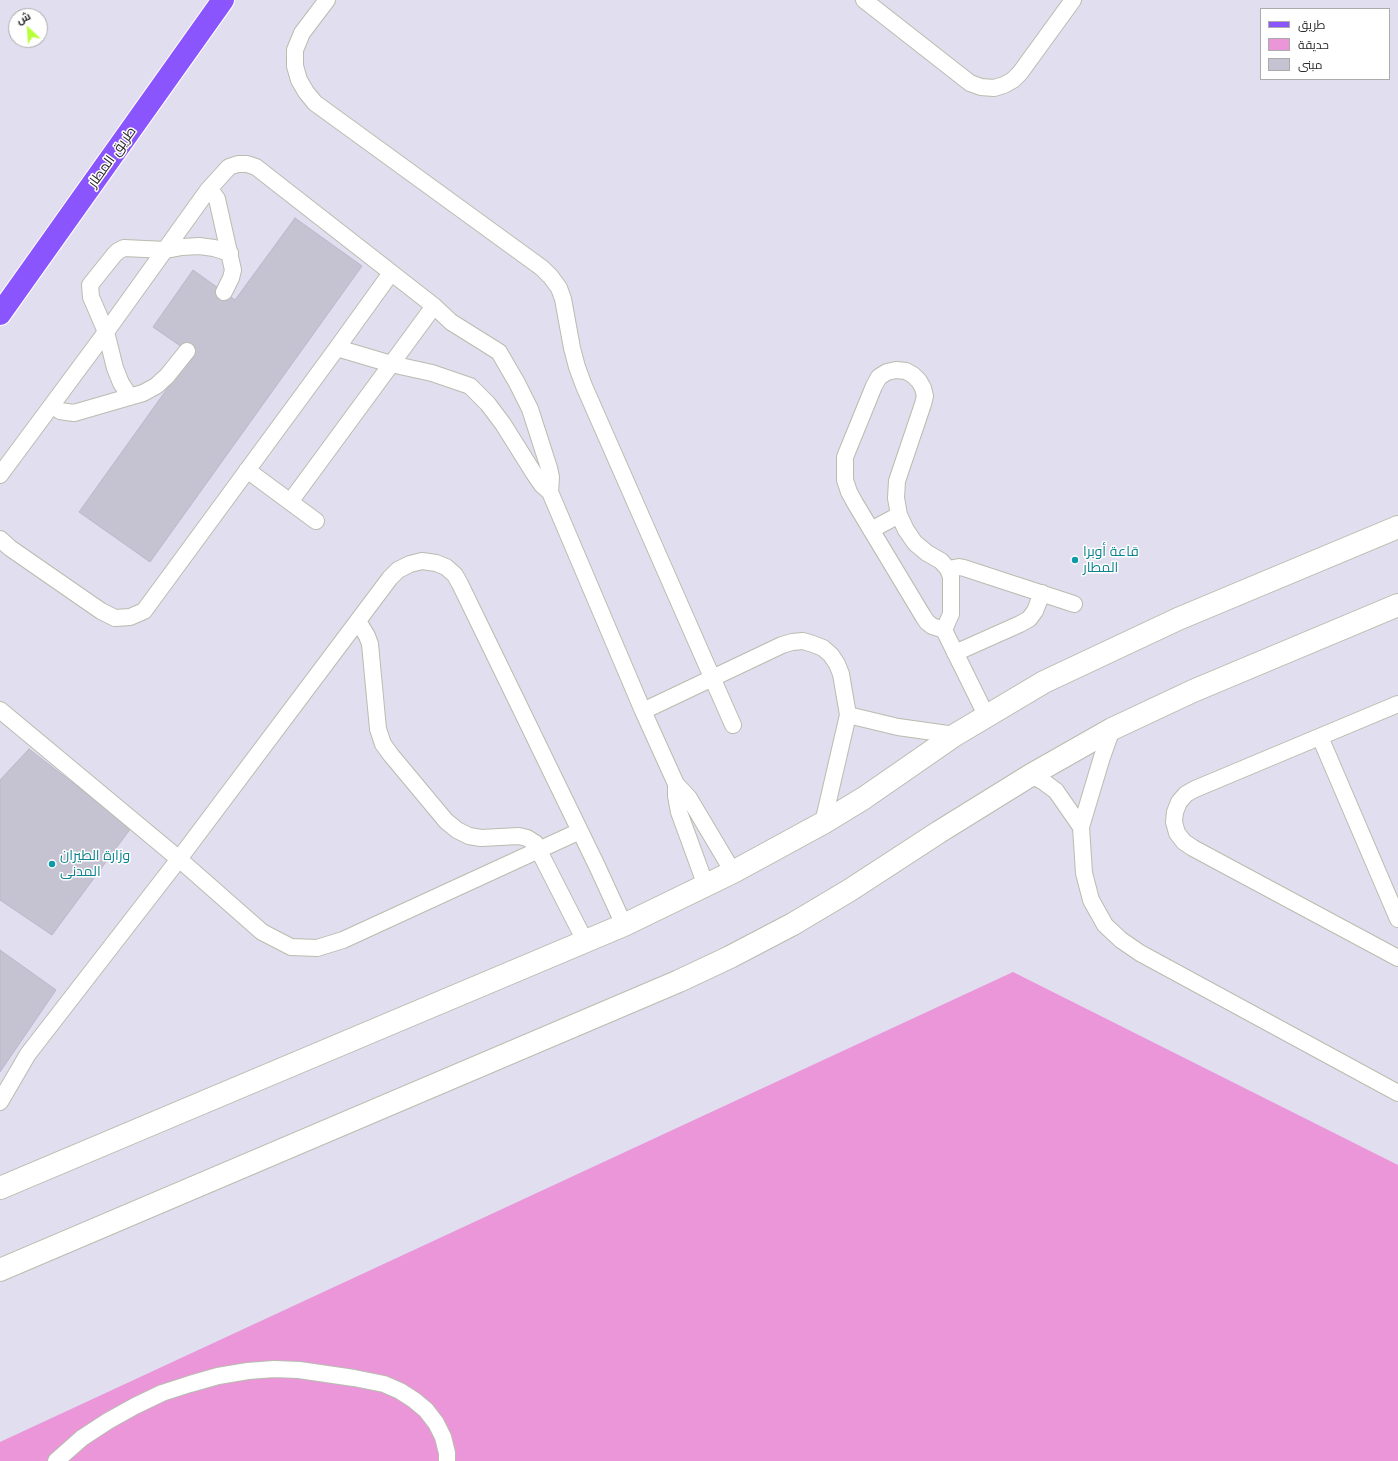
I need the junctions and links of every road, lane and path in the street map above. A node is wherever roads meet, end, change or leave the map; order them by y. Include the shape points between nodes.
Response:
1 (223, 0) edge
2 (327, 0) edge
3 (864, 0) edge
4 (1073, 0) edge
5 (208, 190) junction
6 (166, 250) junction
7 (230, 253) junction
8 (391, 273) junction
9 (224, 292) dead end
10 (434, 306) junction
11 (0, 314) edge
12 (106, 332) junction
13 (337, 348) junction
14 (187, 350) dead end
15 (391, 364) junction
16 (130, 397) junction
17 (53, 405) junction
18 (247, 470) junction
19 (0, 475) edge
20 (550, 492) junction
21 (290, 502) junction
22 (899, 515) junction
23 (316, 521) dead end
24 (1398, 527) edge
25 (871, 530) junction
26 (0, 539) edge
27 (948, 569) junction
28 (1042, 594) junction
29 (1074, 604) dead end
30 (1398, 605) edge
31 (358, 621) junction
32 (944, 630) junction
33 (955, 652) junction
34 (713, 678) junction
35 (1398, 704) edge
36 (0, 710) edge
37 (643, 711) junction
38 (848, 715) junction
39 (986, 715) junction
40 (733, 725) dead end
41 (1112, 729) junction
42 (954, 735) junction
43 (1320, 737) junction
44 (1031, 775) junction
45 (676, 784) junction
46 (823, 823) junction
47 (1081, 827) junction
48 (580, 831) junction
49 (539, 850) junction
50 (179, 859) junction
51 (732, 872) junction
52 (706, 886) junction
53 (1398, 919) edge
54 (624, 925) junction
55 (585, 941) junction
56 (1396, 953) edge
57 (1398, 1093) edge
58 (0, 1102) edge
59 (0, 1188) edge
60 (0, 1270) edge
61 (56, 1461) edge
62 (447, 1461) edge

1 - 11 main road, طريق المطار
2 - 34 lane via 302,33 295,50 295,66 299,80 315,103 542,268 559,288 572,348 584,386
3 - 4 lane via 970,83 994,88 1004,86 1020,73
5 - 6 lane
5 - 7 lane via 217,198
5 - 8 lane via 228,167 247,164 256,167
6 - 7 lane via 182,246 199,246
6 - 12 lane
6 - 12 lane via 124,248 118,251 93,281 90,291
7 - 9 lane via 233,270
8 - 10 lane
8 - 13 lane
10 - 15 lane
10 - 20 lane via 451,322 499,352 518,383 530,410 550,468
12 - 16 lane via 115,368
12 - 17 lane
13 - 15 lane
13 - 18 lane
14 - 16 lane via 156,386
15 - 20 lane via 432,373 470,386 488,404 542,486
15 - 21 lane
16 - 17 lane via 74,413 60,411
17 - 19 lane
18 - 21 lane
18 - 26 lane via 144,611 130,617 115,618 101,611
20 - 37 lane
21 - 23 lane
22 - 25 lane
22 - 25 lane via 897,481 925,396 916,378 906,371 896,370 887,372 874,386 845,457 845,480 849,492
22 - 27 lane via 915,543
24 - 39 street via 1171,622 1044,682
25 - 32 lane via 926,622
27 - 28 lane via 964,568
27 - 32 lane via 951,578 951,614
28 - 29 lane
28 - 33 lane via 1035,611 1028,619
30 - 41 street via 1193,691
31 - 48 lane via 390,578 410,564 422,561 436,563 455,575
31 - 49 lane via 370,644 378,729 383,744 391,755 446,822 457,830 481,838 519,836 535,843
31 - 50 lane
32 - 33 lane
33 - 39 lane
34 - 37 lane
34 - 38 lane via 782,645 803,641 814,644 827,652 837,664
34 - 40 lane
35 - 43 lane
36 - 50 lane
37 - 45 lane
38 - 42 lane via 898,727
38 - 46 lane
39 - 42 street
41 - 44 street
41 - 47 lane
42 - 46 street via 864,798
43 - 53 lane
43 - 56 lane via 1186,794 1175,812 1177,833 1193,848
44 - 47 lane via 1056,791
44 - 60 street via 850,890 730,957 630,1003
45 - 51 lane via 689,798
45 - 52 lane via 680,812
46 - 51 street
47 - 57 lane via 1084,873 1091,900 1105,925 1121,940 1140,953
48 - 49 lane
48 - 54 lane
49 - 50 lane via 343,940 317,948 291,947 262,932
49 - 55 lane
50 - 58 lane via 28,1054
51 - 52 street
52 - 54 street
54 - 55 street
55 - 59 street
61 - 62 lane via 82,1438 108,1421 162,1394 218,1376 274,1369 354,1378 384,1384 400,1391 426,1410 436,1423 443,1438

